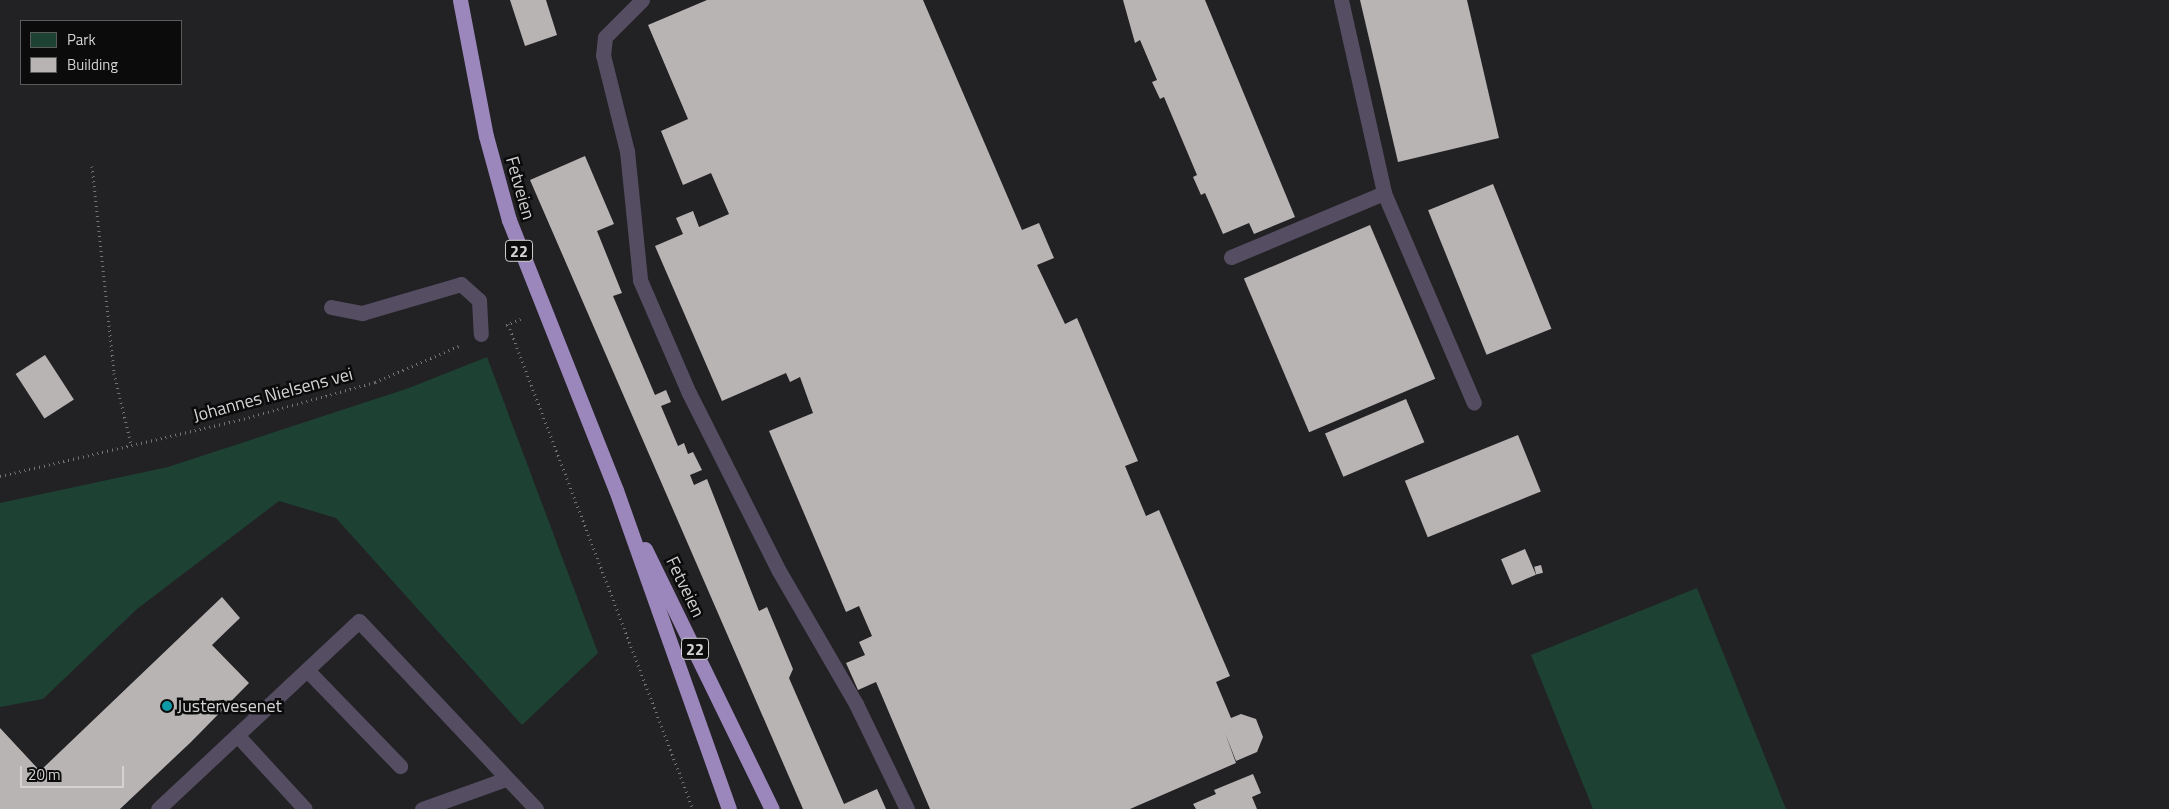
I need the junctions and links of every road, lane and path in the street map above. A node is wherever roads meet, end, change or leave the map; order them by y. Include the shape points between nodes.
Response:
1 (460, 0) edge
2 (642, 0) edge
3 (1341, 0) edge
4 (92, 166) dead end
5 (1384, 192) junction
6 (1231, 257) dead end
7 (331, 307) dead end
8 (543, 312) junction
9 (508, 324) junction
10 (481, 334) junction
11 (1474, 403) dead end
12 (131, 444) junction
13 (0, 476) edge
14 (616, 490) junction
15 (307, 670) junction
16 (237, 735) junction
17 (400, 766) dead end
18 (506, 779) junction
19 (158, 809) edge
20 (305, 809) edge
21 (422, 809) edge
22 (536, 809) edge
23 (693, 809) edge
24 (729, 809) edge
25 (772, 809) edge
26 (906, 809) edge

1 - 8 highway, Fetveien / 22 via 496,173
2 - 26 lane via 605,37 603,55 627,152 640,280 690,393 779,572 856,704
3 - 5 lane
4 - 12 path via 114,373
5 - 6 lane
5 - 11 lane
7 - 10 lane via 362,313 461,284 479,300
8 - 9 path, Johannes Nielsens vei
8 - 14 highway, Fetveien / 22
9 - 10 path, Johannes Nielsens vei
9 - 23 path
10 - 12 path, Johannes Nielsens vei via 375,382 239,420
12 - 13 path, Johannes Nielsens vei
14 - 24 highway, Fetveien / 22
14 - 25 highway, Fetveien / 22
15 - 16 lane
15 - 17 lane
15 - 18 lane via 359,621
16 - 19 lane
16 - 20 lane
18 - 21 lane
18 - 22 lane

